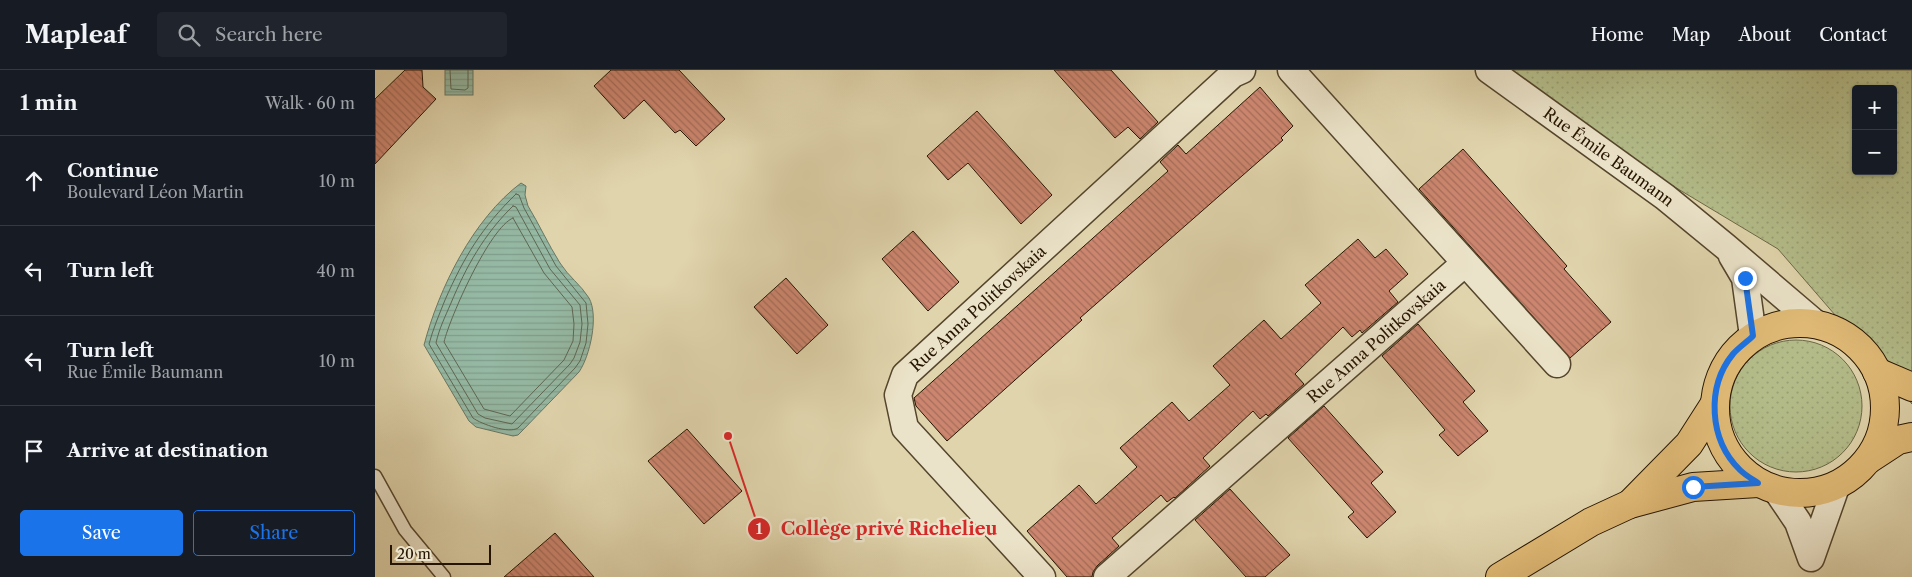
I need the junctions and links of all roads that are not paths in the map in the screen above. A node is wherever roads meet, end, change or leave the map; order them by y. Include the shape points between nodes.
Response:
1 (1242, 70) edge
2 (1291, 70) edge
3 (1489, 70) edge
4 (1726, 246) junction
5 (1465, 263) junction
6 (1816, 324) junction
7 (1753, 336) junction
8 (1557, 364) dead end
9 (1877, 372) junction
10 (1912, 386) edge
11 (1714, 405) junction
12 (1912, 437) edge
13 (1869, 459) junction
14 (375, 476) edge
15 (1836, 486) junction
16 (1768, 487) junction
17 (1630, 504) junction
18 (1813, 567) edge
19 (444, 577) edge
20 (1042, 577) edge
21 (1107, 577) edge
22 (1501, 577) edge

1 - 20 street, Rue Anna Politkovskaia via 1233,74 905,375 898,395 905,428
2 - 5 street
3 - 4 street, Rue Émile Baumann via 1665,197
4 - 6 street, Rue Émile Baumann
4 - 7 street, Rue Émile Baumann via 1745,278
5 - 8 street
5 - 21 street, Rue Anna Politkovskaia
6 - 7 main road via 1787,324
6 - 9 main road via 1841,333 1862,350
7 - 11 main road via 1733,354 1719,378
9 - 10 main road
9 - 13 main road via 1884,394 1885,416 1880,439
11 - 16 main road via 1716,429 1725,451 1739,469
11 - 17 main road via 1689,444
12 - 13 main road via 1897,440
13 - 15 main road
14 - 19 lane via 405,530
15 - 16 main road via 1817,493 1797,494
15 - 18 street
16 - 17 main road via 1693,487
16 - 18 street via 1798,522
17 - 22 main road via 1591,522

